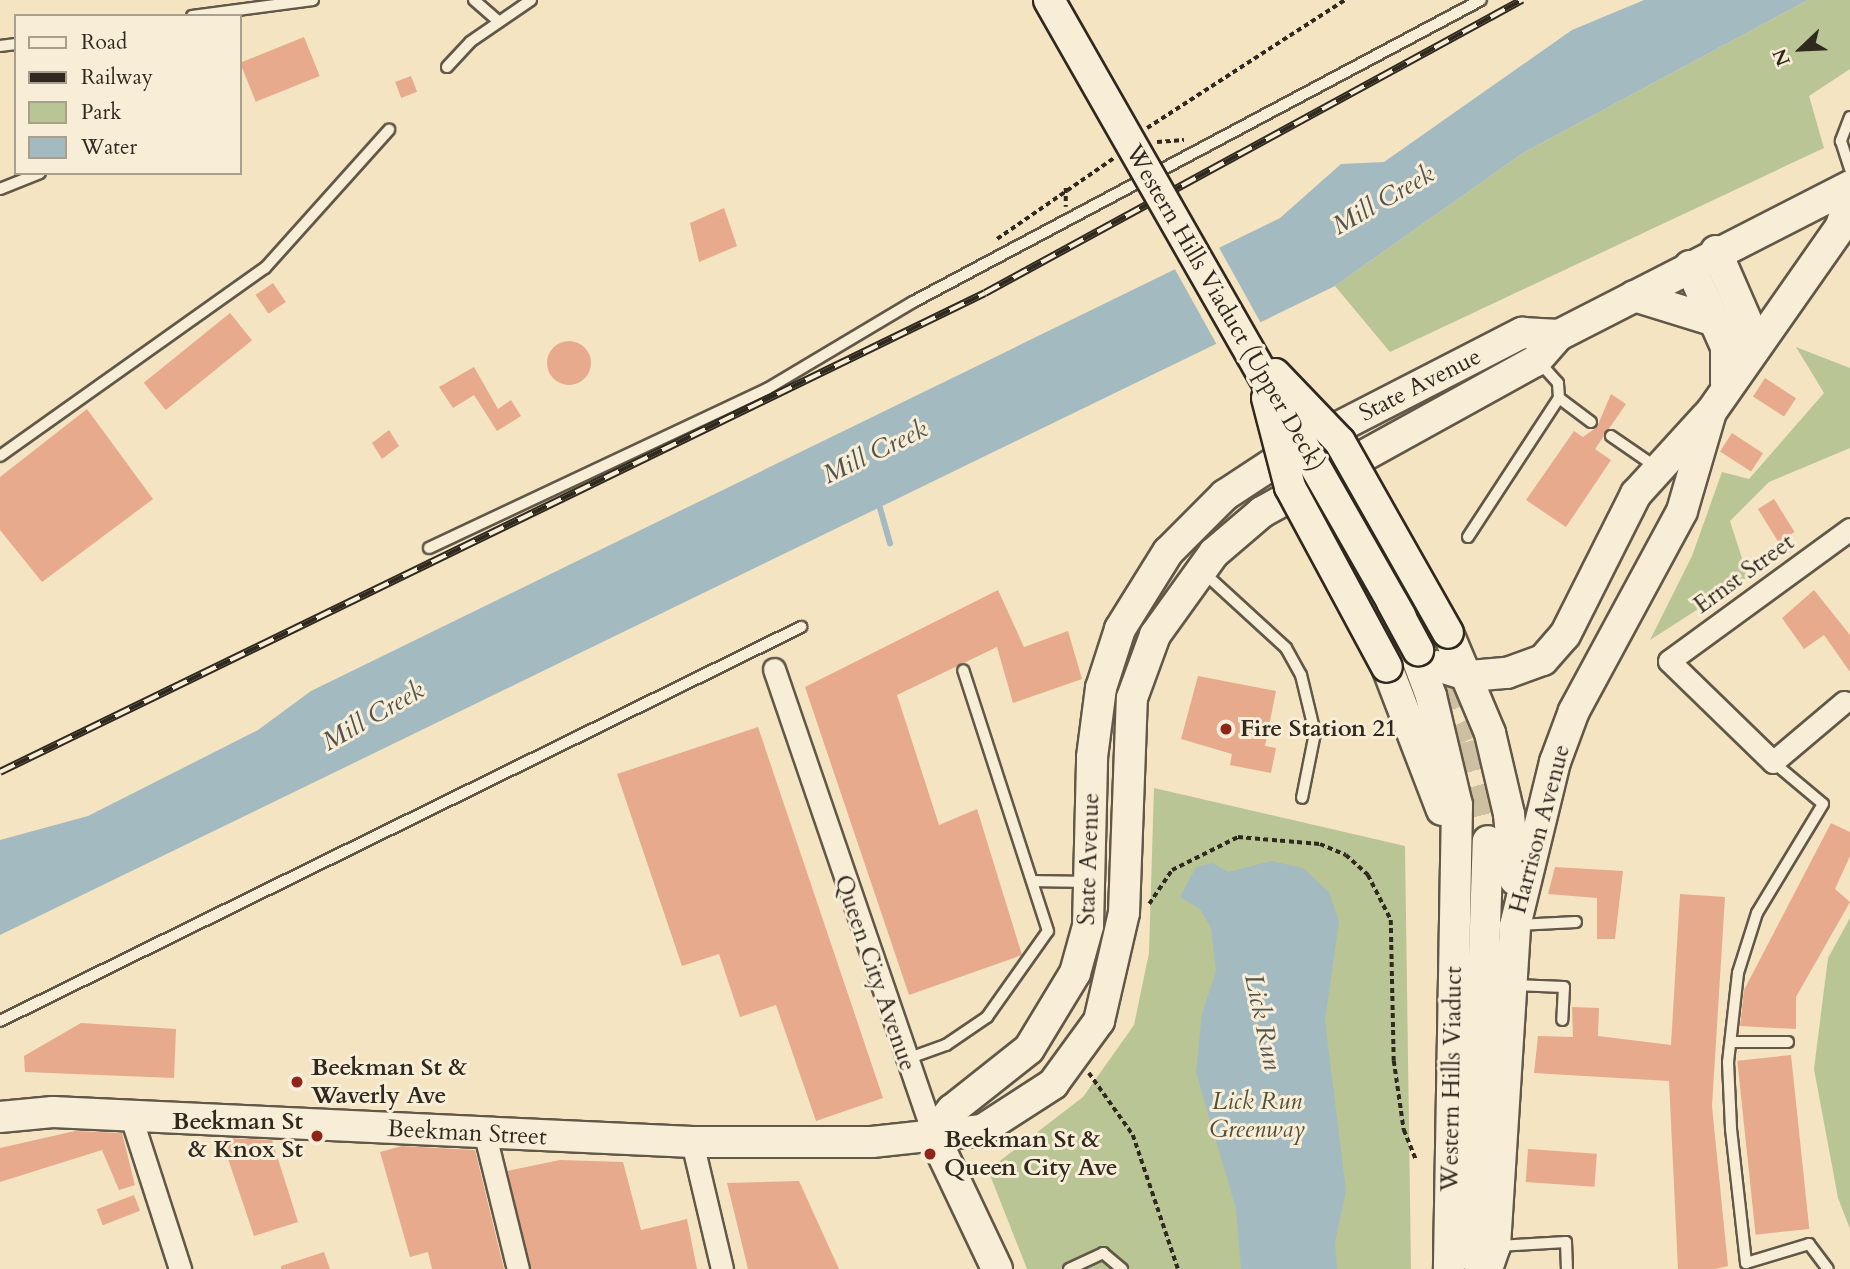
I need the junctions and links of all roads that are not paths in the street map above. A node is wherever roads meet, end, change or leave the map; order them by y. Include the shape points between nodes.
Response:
1 (313, 0) edge
2 (474, 0) edge
3 (531, 0) edge
4 (1050, 0) edge
5 (1481, 0) edge
6 (207, 14) edge
7 (498, 21) junction
8 (447, 67) dead end
9 (1850, 117) edge
10 (389, 130) dead end
11 (1850, 169) edge
12 (35, 175) edge
13 (1850, 186) edge
14 (0, 189) edge
15 (1850, 198) edge
16 (1716, 251) junction
17 (1690, 267) junction
18 (1634, 296) junction
19 (1718, 322) junction
20 (1559, 335) junction
21 (1253, 347) junction
22 (1747, 353) junction
23 (1536, 361) junction
24 (1726, 383) junction
25 (1559, 398) junction
26 (1711, 412) junction
27 (1591, 422) dead end
28 (1611, 436) dead end
29 (0, 456) edge
30 (1659, 469) junction
31 (1850, 529) edge
32 (1468, 537) dead end
33 (429, 548) dead end
34 (1199, 570) junction
35 (1401, 617) junction
36 (801, 627) dead end
37 (1427, 658) junction
38 (774, 669) dead end
39 (963, 670) dead end
40 (1470, 676) junction
41 (1844, 702) dead end
42 (1773, 762) junction
43 (1302, 799) dead end
44 (1506, 801) junction
45 (1454, 840) junction
46 (1488, 841) tunnel mouth
47 (1033, 881) junction
48 (1091, 882) junction
49 (1457, 890) joint
50 (1576, 922) dead end
51 (1515, 926) junction
52 (1511, 984) junction
53 (1562, 1020) dead end
54 (0, 1021) edge
55 (1731, 1042) junction
56 (1788, 1042) dead end
57 (904, 1060) junction
58 (0, 1117) edge
59 (131, 1117) junction
60 (933, 1134) junction
61 (485, 1135) junction
62 (692, 1142) junction
63 (1492, 1261) edge
64 (1747, 1267) edge
65 (180, 1269) edge
66 (518, 1269) edge
67 (722, 1269) edge
68 (997, 1269) edge
69 (1069, 1269) edge
70 (1122, 1269) edge
71 (1449, 1269) edge
72 (1474, 1269) edge
73 (1567, 1269) edge
74 (1828, 1269) edge

1 - 6 lane
2 - 7 lane
3 - 7 lane
4 - 21 main road, bridge
4 - 35 main road, Western Hills Viaduct (Upper Deck), bridge
5 - 33 lane via 895,312 767,389
7 - 8 lane
9 - 11 lane via 1841,141
10 - 29 lane via 265,268
12 - 14 lane
13 - 16 main road, State Avenue
15 - 22 main road, Harrison Avenue via 1841,226
16 - 17 main road, State Avenue
16 - 22 main road via 1751,331
17 - 18 main road, State Avenue
17 - 19 main road
18 - 19 main road
18 - 20 main road, State Avenue
19 - 24 main road
20 - 23 main road, State Avenue
20 - 48 main road, State Avenue via 1522,333 1293,451 1225,495 1168,552 1125,619 1101,688 1092,757
21 - 37 main road, bridge
21 - 40 main road, bridge via 1340,442
21 - 45 main road, bridge via 1290,487 1387,667
22 - 24 main road, Harrison Avenue
23 - 25 lane via 1547,365
23 - 34 main road, State Avenue via 1262,512
24 - 26 main road, Harrison Avenue
25 - 27 lane
25 - 32 lane
26 - 30 main road
26 - 51 main road, Harrison Avenue via 1682,512 1574,710 1555,762
28 - 30 lane
30 - 40 main road via 1636,494 1565,635 1543,660 1525,669
31 - 42 street, Ernst Street via 1669,661
34 - 43 lane via 1286,648 1301,675 1315,733
34 - 60 main road, State Avenue via 1155,635 1132,698 1124,913 1098,1021 1070,1066 1033,1102 964,1137
35 - 37 main road, Western Hills Viaduct (Upper Deck), bridge
35 - 45 main road, Western Hills Viaduct (Upper Deck), bridge via 1449,763
36 - 54 lane
37 - 40 main road
37 - 44 main road, Western Hills Viaduct (Upper Deck)
38 - 57 street, Queen City Avenue
39 - 47 lane
40 - 44 main road
41 - 42 street
42 - 55 lane via 1823,804 1757,913 1738,973
44 - 51 main road
45 - 49 main road, Western Hills Viaduct (Upper Deck)
46 - 72 main road
47 - 48 lane
47 - 57 lane via 1048,931 1004,996 968,1033
48 - 60 main road, State Avenue via 1083,950 1048,1024 1012,1066 952,1110
49 - 71 main road, Western Hills Viaduct
50 - 51 lane
51 - 52 main road, Harrison Avenue
52 - 53 lane via 1564,987
52 - 63 main road, Harrison Avenue
55 - 56 lane
55 - 64 lane via 1731,1129
57 - 60 street, Queen City Avenue
58 - 59 main road, Beekman Street
59 - 61 main road, Beekman Street
59 - 65 street
60 - 62 main road, Beekman Street via 872,1142
60 - 68 main road, Queen City Avenue
61 - 62 main road, Beekman Street
61 - 66 street
62 - 67 street
63 - 73 lane via 1566,1242
64 - 74 lane via 1809,1244
69 - 70 lane via 1103,1253

